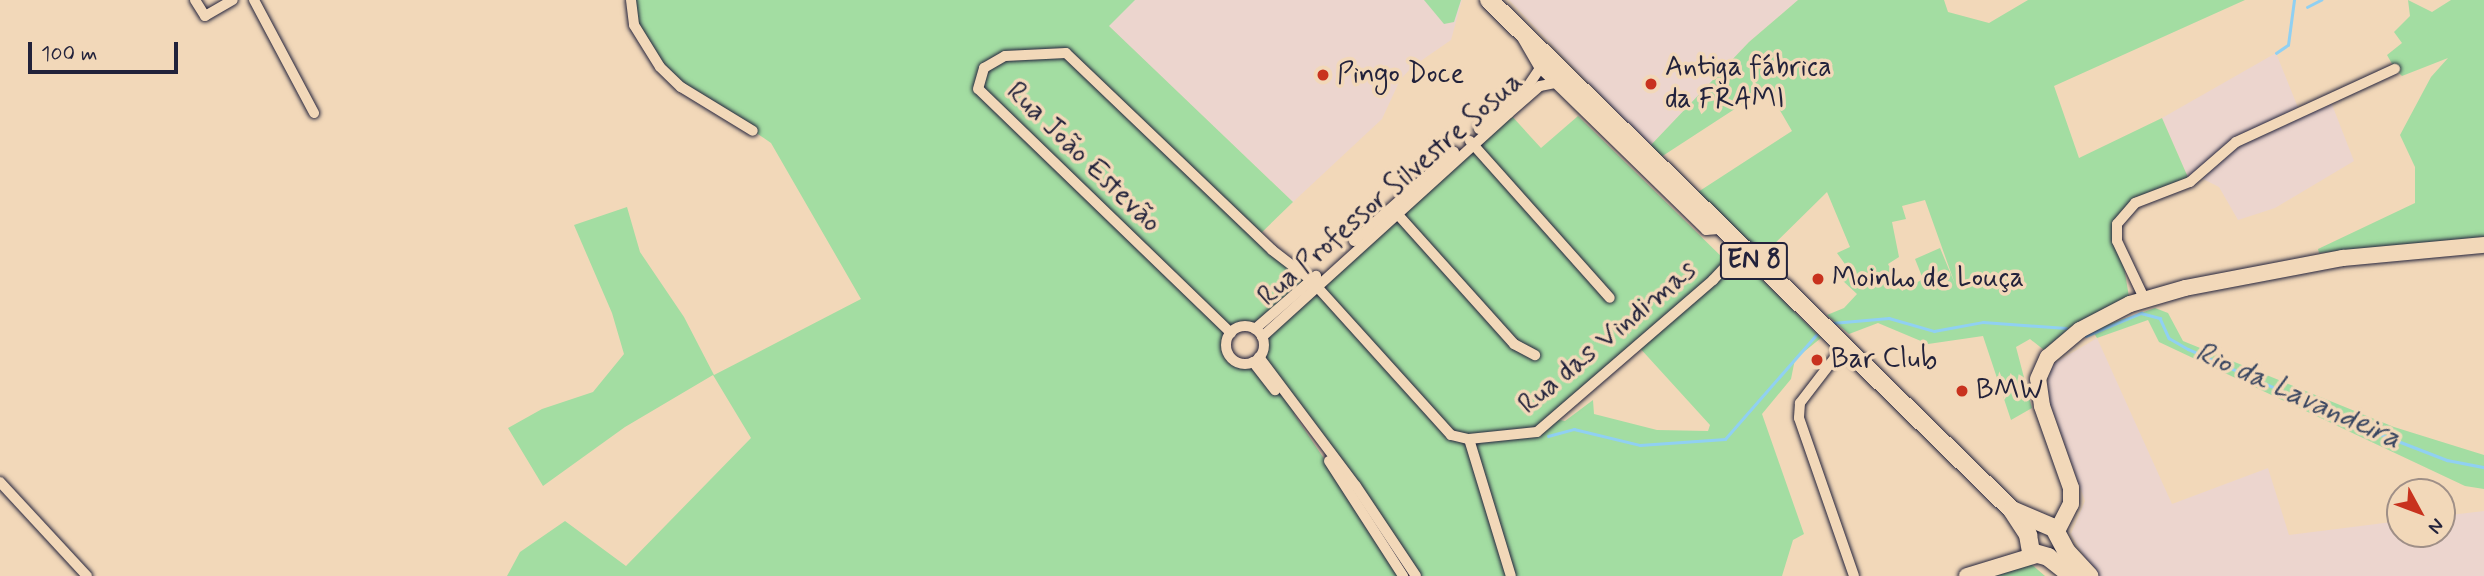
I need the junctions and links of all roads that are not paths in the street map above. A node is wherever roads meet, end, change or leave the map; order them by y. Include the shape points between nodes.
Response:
1 (195, 0) edge
2 (233, 0) edge
3 (254, 0) edge
4 (631, 0) edge
5 (1489, 0) edge
6 (1517, 28) junction
7 (1539, 68) junction
8 (2395, 69) dead end
9 (1555, 83) junction
10 (314, 113) dead end
11 (753, 131) dead end
12 (1471, 142) junction
13 (1394, 210) junction
14 (1722, 229) junction
15 (2484, 245) edge
16 (1742, 249) junction
17 (1314, 282) junction
18 (1610, 298) dead end
19 (2144, 298) junction
20 (1231, 333) junction
21 (1258, 333) junction
22 (1843, 347) junction
23 (1535, 355) dead end
24 (1256, 360) junction
25 (1469, 439) junction
26 (0, 482) edge
27 (2043, 539) junction
28 (87, 576) edge
29 (1403, 576) edge
30 (1416, 576) edge
31 (1511, 576) edge
32 (1854, 576) edge
33 (1968, 576) edge
34 (2072, 576) edge
35 (2089, 576) edge

1 - 2 street via 205,16
3 - 10 street
4 - 11 street via 634,25 660,67 681,87
5 - 6 main road, EN 8
6 - 7 street
6 - 14 main road, EN 8
7 - 9 street
7 - 12 street, Rua Professor Silvestre Sosua via 1528,86
8 - 19 street via 2236,142 2190,182 2135,203 2117,224 2117,241
9 - 12 street, Rua Professor Silvestre Sosua via 1540,86
9 - 14 street via 1706,230
12 - 13 street, Rua Professor Silvestre Sosua
12 - 18 street
13 - 17 street, Rua Professor Silvestre Sosua
13 - 23 street via 1514,344
14 - 16 main road, EN 8
15 - 19 street via 2343,258
16 - 22 main road, EN 8
16 - 25 street, Rua das Vindimas via 1537,432
17 - 20 street, Rua João Estevão via 1272,250 1066,53 1005,56 984,68 978,89
17 - 21 street, Rua Professor Silvestre Sosua
17 - 25 street via 1451,435
19 - 27 street via 2080,330 2048,357 2039,373 2042,406 2071,488 2069,510
20 - 21 street via 1242,327
20 - 24 street via 1226,344 1229,356 1239,363
21 - 24 street
22 - 27 main road, EN 8
22 - 32 street via 1800,403 1800,418
24 - 29 street via 1330,462
24 - 30 street via 1356,486
25 - 31 street
26 - 28 street
27 - 33 street via 2013,559
27 - 34 main road, EN 8
27 - 35 main road, EN 8

